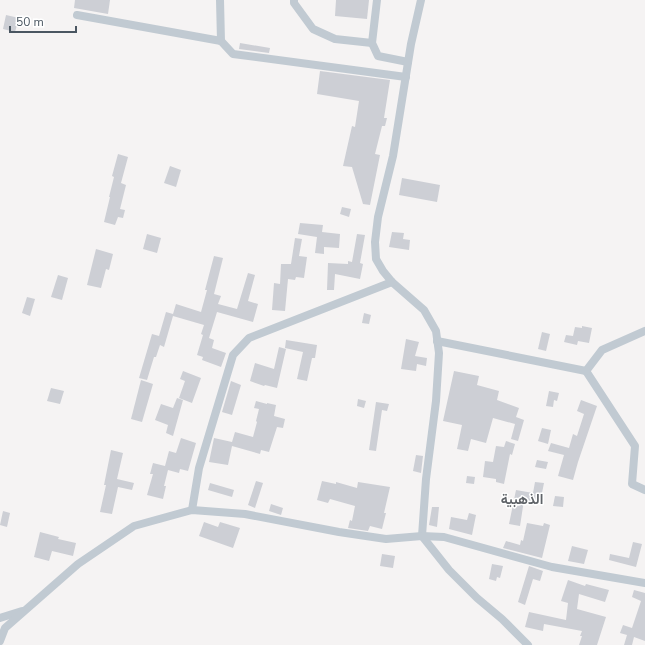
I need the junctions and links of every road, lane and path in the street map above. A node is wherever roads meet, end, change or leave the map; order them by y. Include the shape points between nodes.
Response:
1 (220, 0) edge
2 (294, 0) edge
3 (377, 0) edge
4 (420, 0) edge
5 (76, 15) dead end
6 (221, 41) junction
7 (372, 43) junction
8 (408, 62) junction
9 (406, 78) junction
10 (392, 282) junction
11 (637, 334) dead end
12 (437, 341) junction
13 (586, 371) junction
14 (645, 490) edge
15 (192, 510) junction
16 (422, 536) junction
17 (645, 583) edge
18 (27, 609) junction
19 (0, 618) edge
20 (0, 641) edge
21 (528, 645) edge

1 - 6 street
2 - 7 street via 313,29 335,39
3 - 7 street
4 - 8 street
5 - 6 street
6 - 9 street via 233,54
7 - 8 street via 378,56
8 - 9 street
9 - 10 street via 375,242 376,259
10 - 12 street via 424,310 436,331
10 - 15 street via 249,338 233,355 199,468
11 - 13 street via 645,331 602,350
12 - 13 street
12 - 16 street via 439,353 436,401
13 - 14 street via 634,446 632,484
15 - 16 street via 245,514 386,539
15 - 18 street via 134,526 78,564
16 - 17 street via 444,537 552,567
16 - 21 street via 449,570
18 - 19 street
18 - 20 street via 5,628

